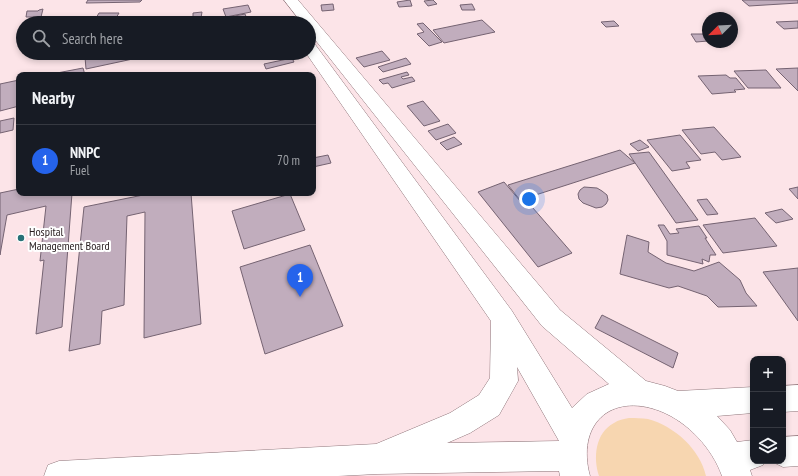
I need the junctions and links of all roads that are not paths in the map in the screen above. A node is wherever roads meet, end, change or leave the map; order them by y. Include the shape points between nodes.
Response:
1 (277, 0) edge
2 (291, 0) edge
3 (288, 16) edge
4 (304, 16) edge
5 (316, 31) edge
6 (316, 56) edge
7 (503, 319) junction
8 (639, 393) junction
9 (798, 398) edge
10 (786, 399) edge
11 (750, 400) edge
12 (677, 405) junction
13 (798, 451) edge
14 (786, 452) edge
15 (573, 456) edge
16 (377, 459) junction
17 (740, 463) edge
18 (59, 476) edge

1 - 3 street
2 - 4 street
5 - 8 street via 551,318
6 - 7 street
7 - 15 street
7 - 16 street via 504,381 489,405 460,423
8 - 12 street
8 - 15 street via 616,394 596,402 582,417
9 - 10 street
11 - 12 street
12 - 17 street via 697,418
13 - 14 street
15 - 16 street
16 - 18 street

